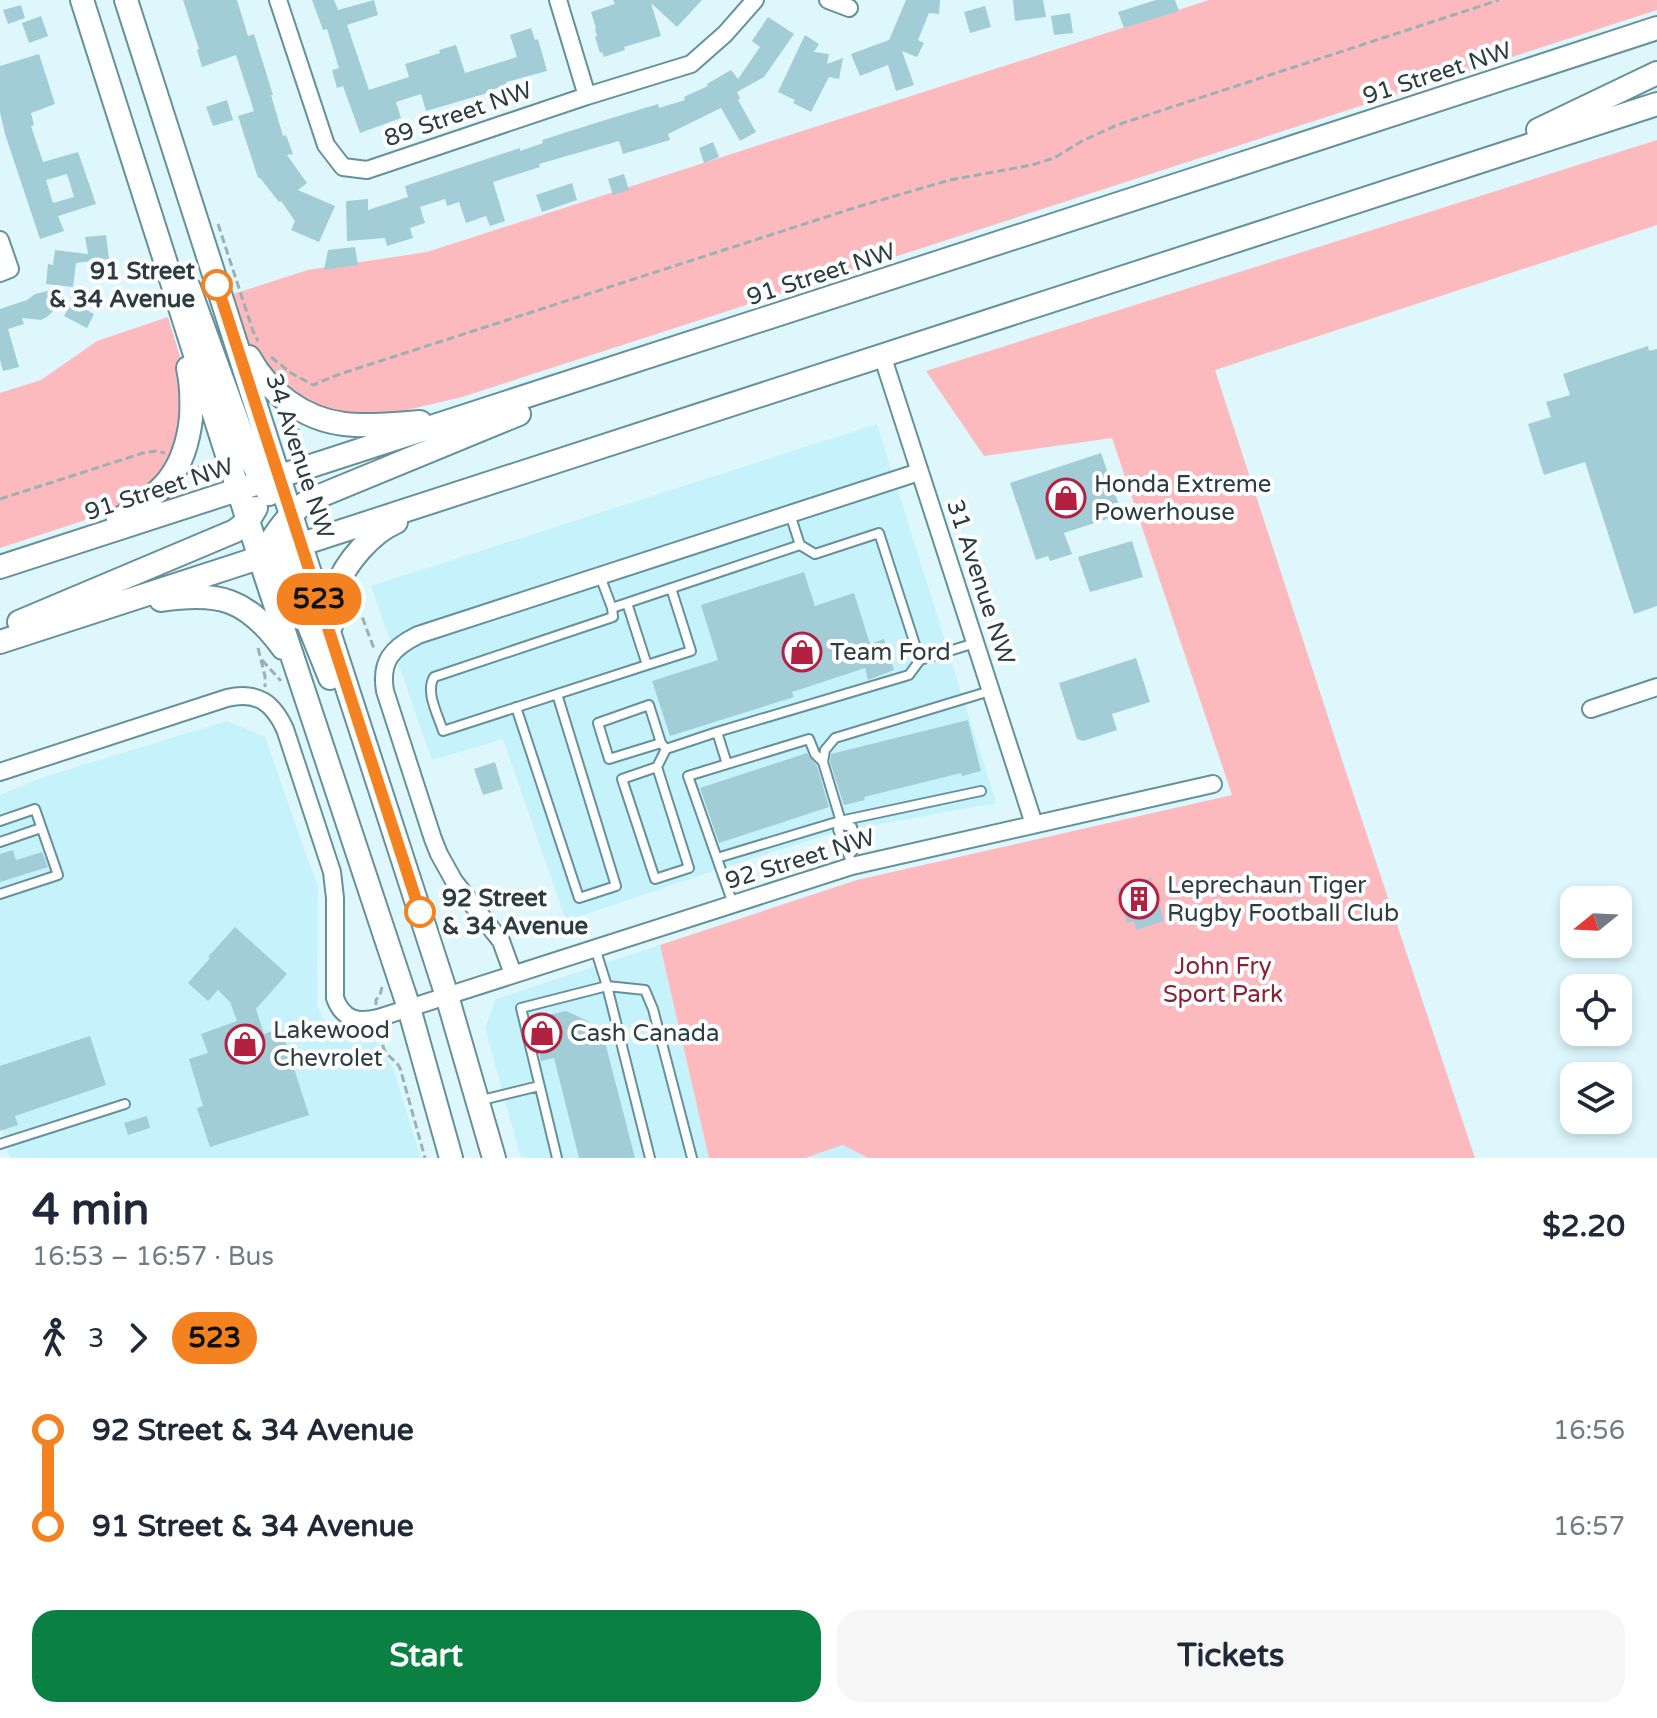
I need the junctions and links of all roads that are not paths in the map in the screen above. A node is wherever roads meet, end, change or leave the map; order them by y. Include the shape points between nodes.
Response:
1 (82, 0) edge
2 (126, 0) edge
3 (278, 0) edge
4 (558, 0) edge
5 (755, 0) edge
6 (828, 0) edge
7 (849, 8) dead end
8 (1657, 28) edge
9 (1657, 73) edge
10 (587, 96) junction
11 (1657, 104) edge
12 (1657, 111) edge
13 (1627, 113) junction
14 (1503, 153) junction
15 (145, 197) junction
16 (0, 240) edge
17 (5, 271) edge
18 (226, 313) junction
19 (721, 335) junction
20 (882, 355) junction
21 (461, 419) junction
22 (919, 472) junction
23 (239, 490) junction
24 (471, 490) junction
25 (263, 496) junction
26 (790, 514) junction
27 (278, 536) junction
28 (85, 539) junction
29 (301, 544) junction
30 (800, 545) junction
31 (0, 567) edge
32 (600, 576) junction
33 (671, 588) junction
34 (627, 603) junction
35 (102, 608) junction
36 (612, 608) junction
37 (0, 630) edge
38 (330, 635) junction
39 (0, 642) edge
40 (975, 643) junction
41 (920, 660) junction
42 (294, 661) junction
43 (647, 665) junction
44 (1657, 687) edge
45 (991, 690) junction
46 (557, 694) junction
47 (516, 707) junction
48 (1591, 709) dead end
49 (717, 732) junction
50 (663, 746) junction
51 (823, 762) junction
52 (727, 764) junction
53 (657, 767) junction
54 (0, 772) edge
55 (1213, 784) dead end
56 (981, 791) dead end
57 (0, 821) edge
58 (841, 823) junction
59 (1034, 824) junction
60 (41, 828) junction
61 (396, 838) junction
62 (0, 842) edge
63 (717, 858) junction
64 (850, 860) junction
65 (0, 894) edge
66 (733, 904) junction
67 (595, 948) junction
68 (513, 974) junction
69 (607, 986) junction
70 (447, 996) junction
71 (409, 1008) junction
72 (539, 1086) junction
73 (478, 1101) junction
74 (125, 1104) dead end
75 (0, 1144) edge
76 (451, 1158) edge
77 (494, 1158) edge
78 (557, 1158) edge
79 (650, 1158) edge
80 (692, 1158) edge

1 - 15 main road, 34 Avenue NW
2 - 18 main road, 34 Avenue NW
3 - 10 street, 89 Street NW via 326,145 343,167 367,170
4 - 10 street
5 - 10 street, 89 Street NW via 691,64
6 - 7 street
8 - 19 main road, 91 Street NW
9 - 14 main road
11 - 13 main road
12 - 13 main road
13 - 14 main road
14 - 20 main road
15 - 23 main road, 34 Avenue NW
15 - 25 main road via 186,277
15 - 28 main road via 192,387 188,441 178,468 144,504
16 - 17 street
18 - 21 main road via 272,391 306,413 343,424
18 - 25 main road, 34 Avenue NW
19 - 21 main road, 91 Street NW
19 - 27 main road via 310,500
20 - 22 street, 31 Avenue NW
20 - 24 main road
21 - 25 main road, 91 Street NW via 293,471
22 - 26 street
22 - 40 street, 31 Avenue NW
23 - 25 main road, 34 Avenue NW
23 - 25 main road, 91 Street NW
23 - 28 main road, 91 Street NW
24 - 29 main road
24 - 38 main road via 390,524 366,544 336,589
25 - 27 main road, 34 Avenue NW
25 - 27 main road, 34 Avenue NW
25 - 37 main road via 235,531
26 - 30 lane
26 - 32 street
27 - 29 main road
27 - 29 main road, 34 Avenue NW
27 - 35 main road
27 - 42 main road, 34 Avenue NW
27 - 61 main road
28 - 31 main road, 91 Street NW
29 - 38 main road, 34 Avenue NW
30 - 33 lane
30 - 41 lane via 815,554 879,533
32 - 36 lane
32 - 68 street via 418,635 386,661 385,691 436,847 454,881 501,941
33 - 34 lane
33 - 43 lane via 691,651
34 - 36 lane
34 - 43 lane
35 - 39 main road
35 - 42 main road via 218,597 256,617
36 - 47 lane via 613,617 434,677 430,683 443,731
38 - 61 main road, 34 Avenue NW
40 - 41 lane
40 - 45 street, 31 Avenue NW
41 - 49 lane via 909,675
42 - 71 main road, 34 Avenue NW
43 - 46 lane
44 - 48 street
45 - 51 lane via 835,738
45 - 59 street, 31 Avenue NW
46 - 47 lane
46 - 47 lane via 616,886 579,898
49 - 50 lane
49 - 52 lane
50 - 50 lane via 649,705 598,723 609,759
50 - 53 lane
51 - 52 lane via 809,739
51 - 58 lane
52 - 63 lane via 688,776
53 - 53 lane via 689,868 655,879 622,779
54 - 71 street via 227,698 261,700 285,729 332,872 338,1005 357,1021
55 - 59 street, 92 Street NW
56 - 58 lane
57 - 60 lane via 35,809
58 - 63 lane
58 - 64 lane via 852,827 857,846
59 - 64 street, 92 Street NW
60 - 62 lane
60 - 65 lane via 58,875
61 - 70 main road, 34 Avenue NW
63 - 66 lane
64 - 66 street, 92 Street NW
66 - 67 street, 92 Street NW
67 - 68 street, 92 Street NW
67 - 69 lane
68 - 70 street, 92 Street NW
69 - 72 lane via 521,1008
69 - 79 lane
69 - 80 lane via 645,990
70 - 71 street, 92 Street NW
70 - 73 main road, 34 Avenue NW
71 - 76 main road, 34 Avenue NW
72 - 73 lane
72 - 78 lane
73 - 77 main road, 34 Avenue NW
74 - 75 lane

